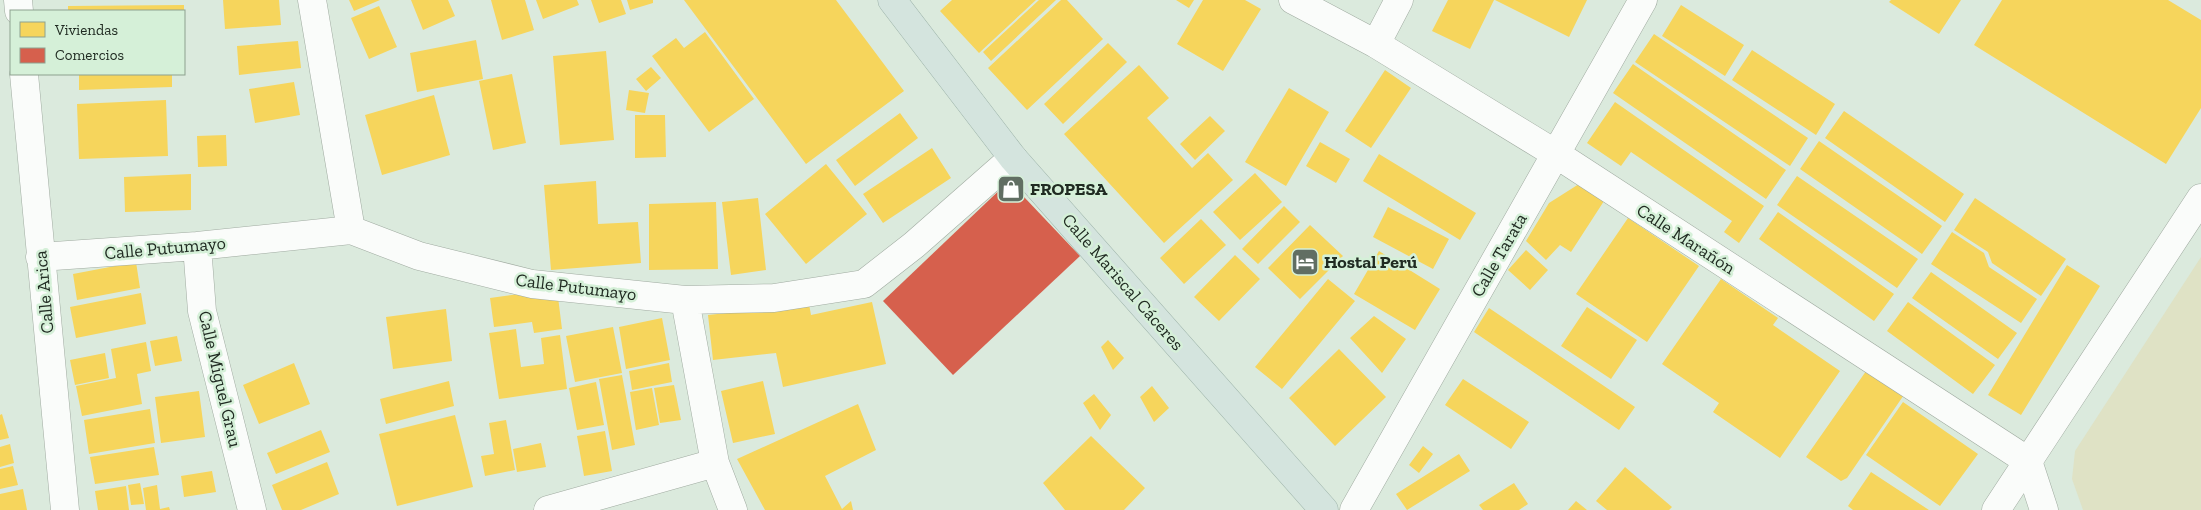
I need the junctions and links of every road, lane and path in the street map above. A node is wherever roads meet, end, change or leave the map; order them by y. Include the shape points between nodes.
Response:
1 (312, 0) edge
2 (892, 0) edge
3 (1293, 0) edge
4 (1399, 0) edge
5 (1642, 0) edge
6 (1376, 44) junction
7 (24, 75) edge
8 (1556, 154) junction
9 (1013, 158) junction
10 (2201, 198) edge
11 (351, 230) junction
12 (197, 246) junction
13 (40, 257) junction
14 (685, 300) junction
15 (2028, 461) junction
16 (715, 463) junction
17 (65, 510) edge
18 (252, 510) edge
19 (548, 510) edge
20 (734, 510) edge
21 (1324, 510) edge
22 (1354, 510) edge
23 (1996, 510) edge
24 (2044, 510) edge

1 - 11 street
2 - 9 highway, Calle Mariscal Cáceres
3 - 6 street, Calle Marañón
4 - 6 street
5 - 8 street, Calle Tarata
6 - 8 street, Calle Marañón
7 - 13 street, Calle Arica
8 - 15 street, Calle Marañón
8 - 22 street, Calle Tarata
9 - 14 street, Calle Putumayo via 914,245 864,284 774,298
9 - 21 highway, Calle Mariscal Cáceres
10 - 15 street
11 - 12 street, Calle Putumayo
11 - 14 street, Calle Putumayo via 419,256 532,284
12 - 13 street, Calle Putumayo
12 - 18 street, Calle Miguel Grau via 202,311
13 - 17 street, Calle Arica
14 - 16 street
15 - 23 street
15 - 24 street
16 - 19 street
16 - 20 street

